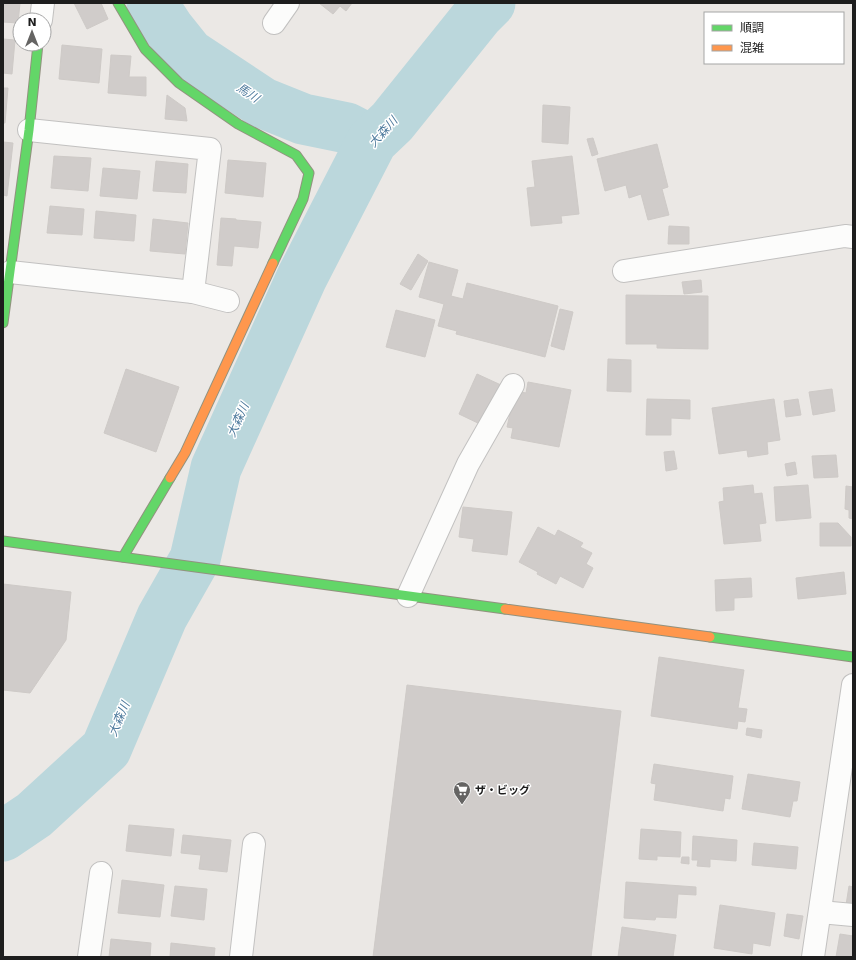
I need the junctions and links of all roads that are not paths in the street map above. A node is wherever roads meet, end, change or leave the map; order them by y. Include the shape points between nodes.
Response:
1 (118, 3) edge
2 (288, 3) edge
3 (274, 23) dead end
4 (37, 52) edge
5 (29, 130) junction
6 (8, 237) edge
7 (853, 237) edge
8 (624, 271) dead end
9 (10, 272) junction
10 (193, 292) junction
11 (228, 301) dead end
12 (3, 322) edge
13 (513, 385) dead end
14 (3, 542) edge
15 (123, 557) junction
16 (408, 596) junction
17 (853, 658) edge
18 (853, 685) edge
19 (254, 844) dead end
20 (101, 873) dead end
21 (820, 912) junction
22 (853, 915) edge
23 (89, 957) edge
24 (241, 957) edge
25 (813, 957) edge

1 - 15 street via 145,49 179,83 238,124 296,155 309,173 303,199 185,453
2 - 3 street
4 - 5 street
5 - 6 street
5 - 10 street via 210,149
6 - 9 street
7 - 8 street via 845,236
9 - 10 street
9 - 12 street
10 - 11 street
13 - 16 street via 468,464
14 - 15 street
15 - 16 street
16 - 17 street
18 - 21 street
19 - 24 street
20 - 23 street
21 - 22 street
21 - 25 street

